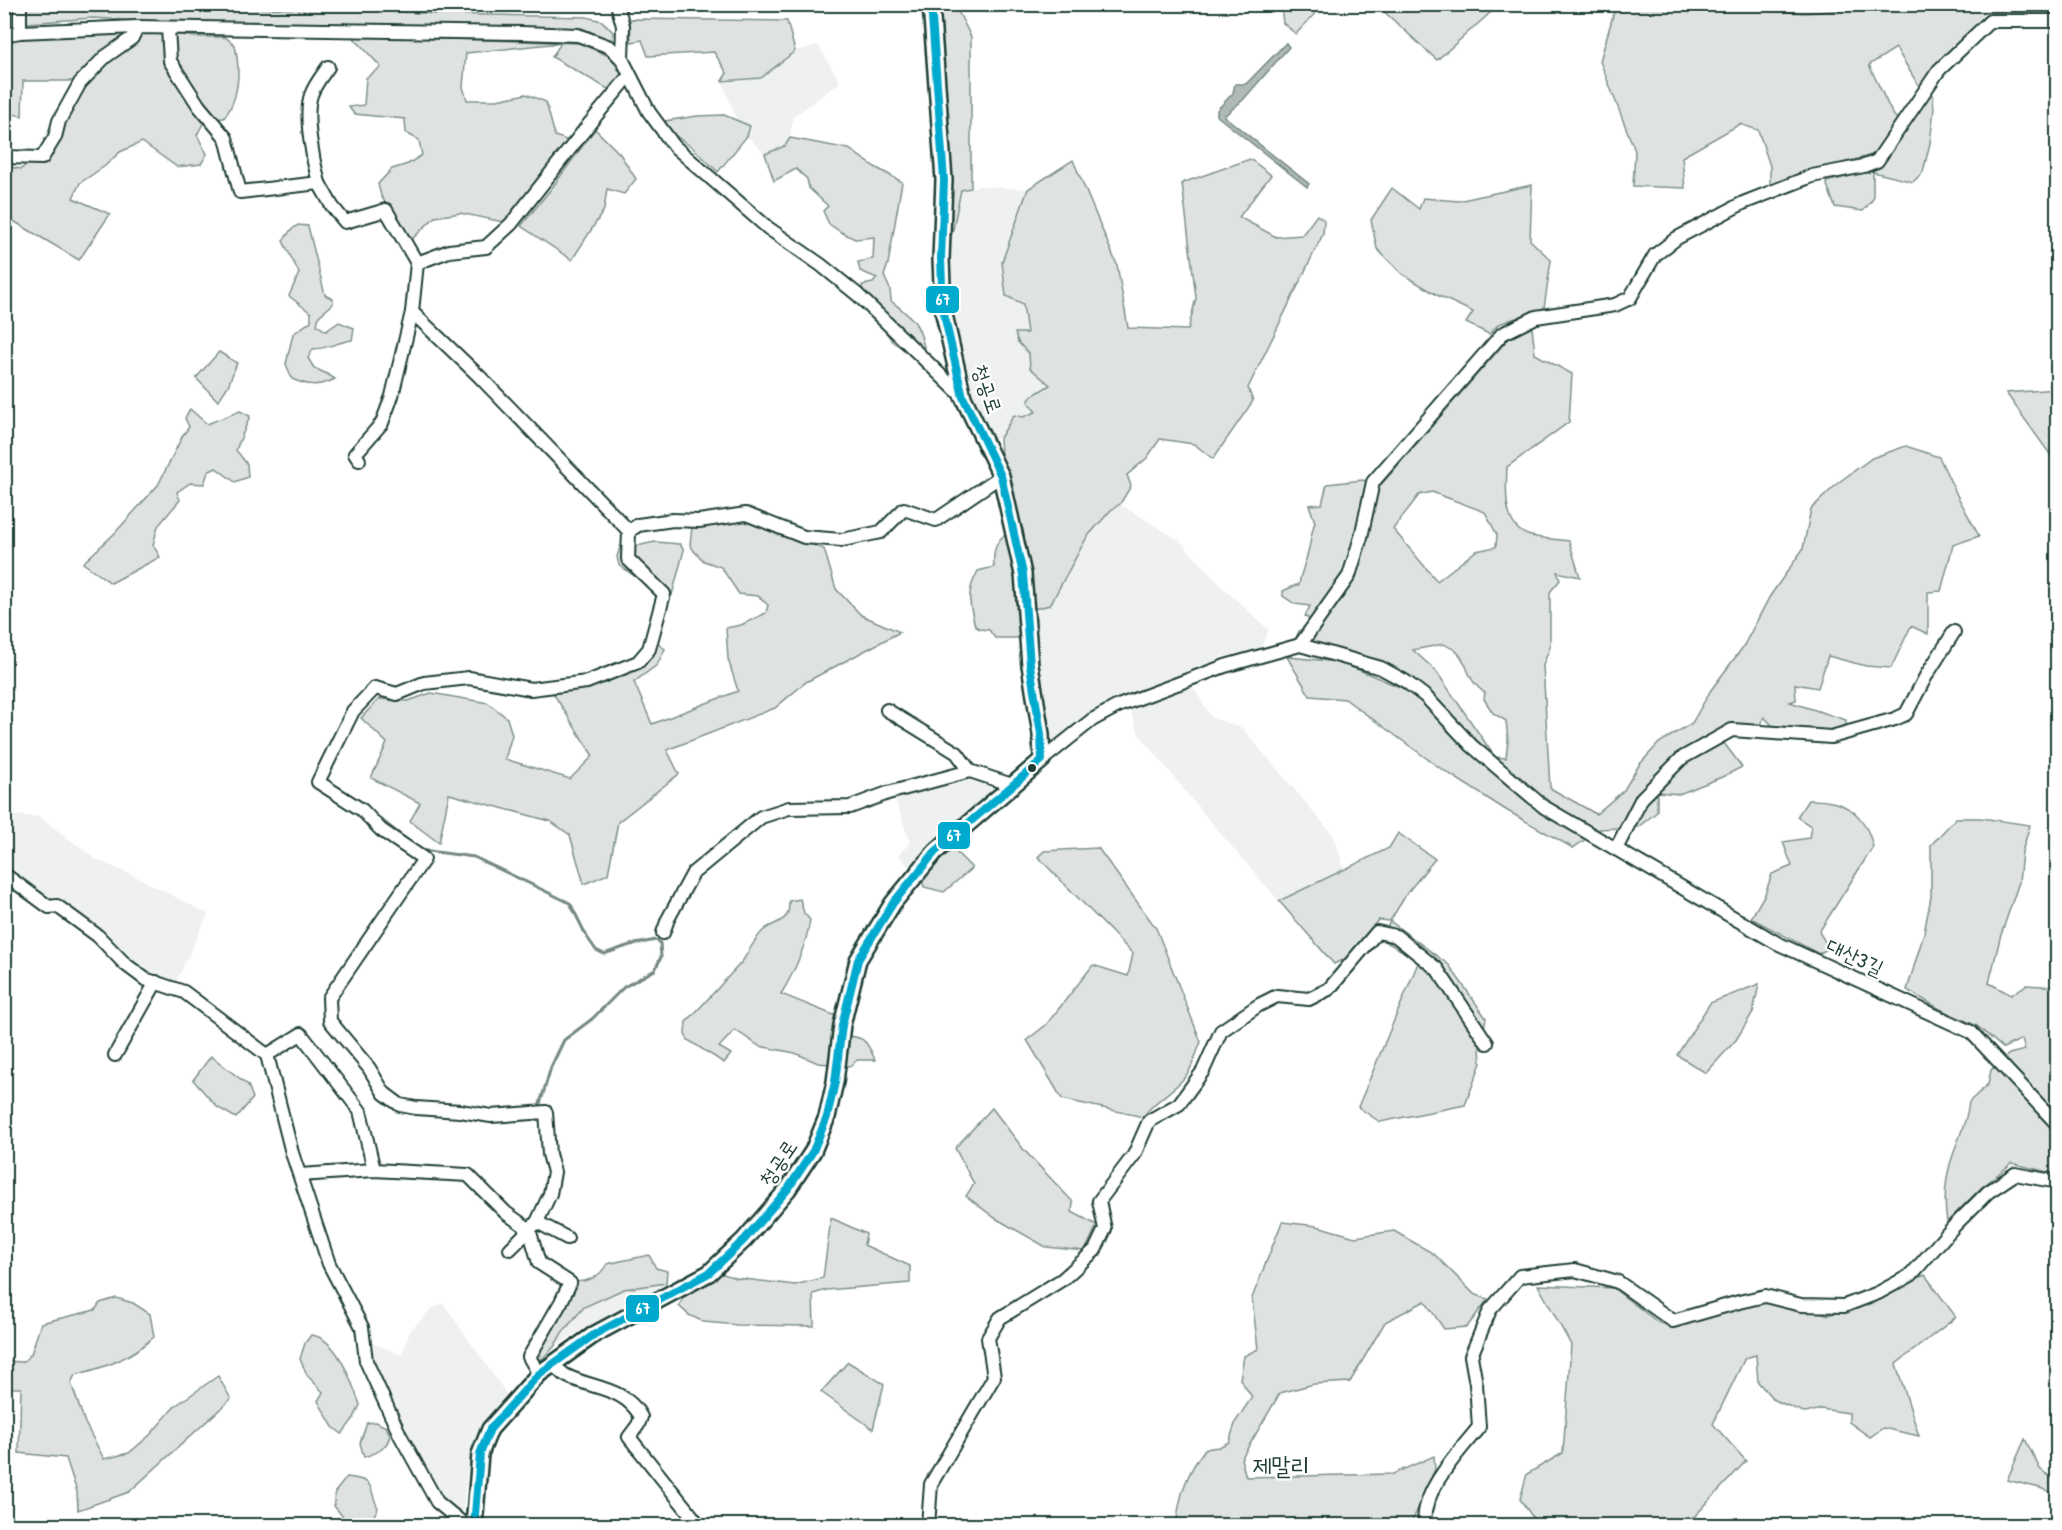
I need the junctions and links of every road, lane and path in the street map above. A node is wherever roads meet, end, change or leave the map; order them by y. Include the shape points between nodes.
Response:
1 (617, 4) edge
2 (931, 4) edge
3 (20, 10) edge
4 (2058, 21) edge
5 (137, 27) junction
6 (168, 28) junction
7 (20, 32) junction
8 (4, 35) edge
9 (622, 59) junction
10 (328, 67) dead end
11 (630, 75) junction
12 (4, 157) edge
13 (319, 183) junction
14 (417, 263) junction
15 (412, 312) junction
16 (963, 397) junction
17 (359, 460) dead end
18 (1001, 476) junction
19 (629, 531) junction
20 (1954, 632) dead end
21 (1300, 645) junction
22 (887, 710) dead end
23 (1042, 759) junction
24 (970, 771) junction
25 (1012, 785) junction
26 (1616, 849) junction
27 (4, 874) edge
28 (663, 933) dead end
29 (156, 982) junction
30 (1487, 1043) dead end
31 (115, 1055) dead end
32 (267, 1055) junction
33 (2058, 1125) edge
34 (374, 1170) junction
35 (300, 1175) junction
36 (2058, 1182) edge
37 (533, 1226) junction
38 (567, 1238) dead end
39 (510, 1250) dead end
40 (552, 1364) junction
41 (539, 1374) junction
42 (466, 1526) edge
43 (474, 1526) edge
44 (700, 1526) edge
45 (928, 1526) edge
46 (1425, 1526) edge

1 - 9 street via 623,26
2 - 16 street, 청공로 via 944,180 943,310
3 - 7 street
4 - 21 street via 1990,21 1939,70 1877,161 1812,176 1743,203 1677,238 1655,255 1630,298 1615,305 1536,317 1502,334 1373,482 1349,576
5 - 6 street
5 - 7 street
5 - 12 street via 132,38 105,57 80,83 42,158
6 - 9 street via 578,35 610,47
6 - 13 street via 170,61 199,106 226,138 240,192
7 - 8 street
9 - 11 street
10 - 13 street via 310,97 311,150
11 - 14 street via 511,224 486,247 450,251
11 - 16 street via 649,112 674,146 768,228 858,295
13 - 14 street via 345,222 386,210
14 - 15 street
15 - 17 street via 392,396 382,423 355,453
15 - 19 street
16 - 18 street, 청공로
18 - 19 street via 936,520 904,509 881,532 842,540 804,537 746,514 638,525
18 - 23 street, 청공로 via 1023,574
19 - 37 street via 628,560 664,594 649,650 638,662 587,682 531,689 469,678 424,683 397,694 375,688 353,711 318,782 362,810 381,830 424,859 329,998 330,1021 369,1068 384,1094 400,1105 491,1116 546,1112 554,1172 550,1194
20 - 26 street via 1906,714 1831,737 1732,730 1682,758 1642,798
21 - 23 street, 청공로 via 1225,666 1118,706 1092,720
21 - 26 street, 대산3길 via 1381,668 1405,681 1426,697 1472,746 1544,807
22 - 24 street via 957,753
23 - 25 street, 청공로
24 - 25 street
24 - 28 street via 850,807 789,808 761,817 693,873
25 - 40 street, 청공로 via 935,852 893,903 858,960 842,1025 827,1118 813,1151 788,1189 709,1273 595,1334
26 - 33 street, 대산3길 via 1777,943 1971,1032
27 - 29 street via 98,936 145,980
29 - 31 street
29 - 32 street via 184,992
30 - 45 street via 1437,969 1396,936 1377,932 1329,989 1309,999 1277,996 1221,1031 1203,1071 1179,1104 1149,1121 1134,1155 1099,1201 1105,1229 1095,1250 1063,1279 1000,1318 988,1338 994,1377 931,1484
32 - 34 street via 302,1034 360,1111
32 - 35 street
34 - 35 street
34 - 37 street via 468,1175 506,1213
35 - 42 street via 328,1264 362,1327 366,1361 400,1435 437,1502
36 - 46 street via 2015,1174 1988,1192 1911,1275 1844,1306 1802,1305 1765,1296 1673,1321 1618,1282 1575,1270 1520,1276 1490,1310 1471,1356 1479,1427 1435,1484
37 - 38 street
37 - 39 street
37 - 41 street via 539,1263 570,1282 529,1357
40 - 41 street, 청공로
40 - 44 street via 566,1376 614,1391 638,1411 638,1425 629,1437
41 - 43 street, 청공로 via 490,1429 480,1454

